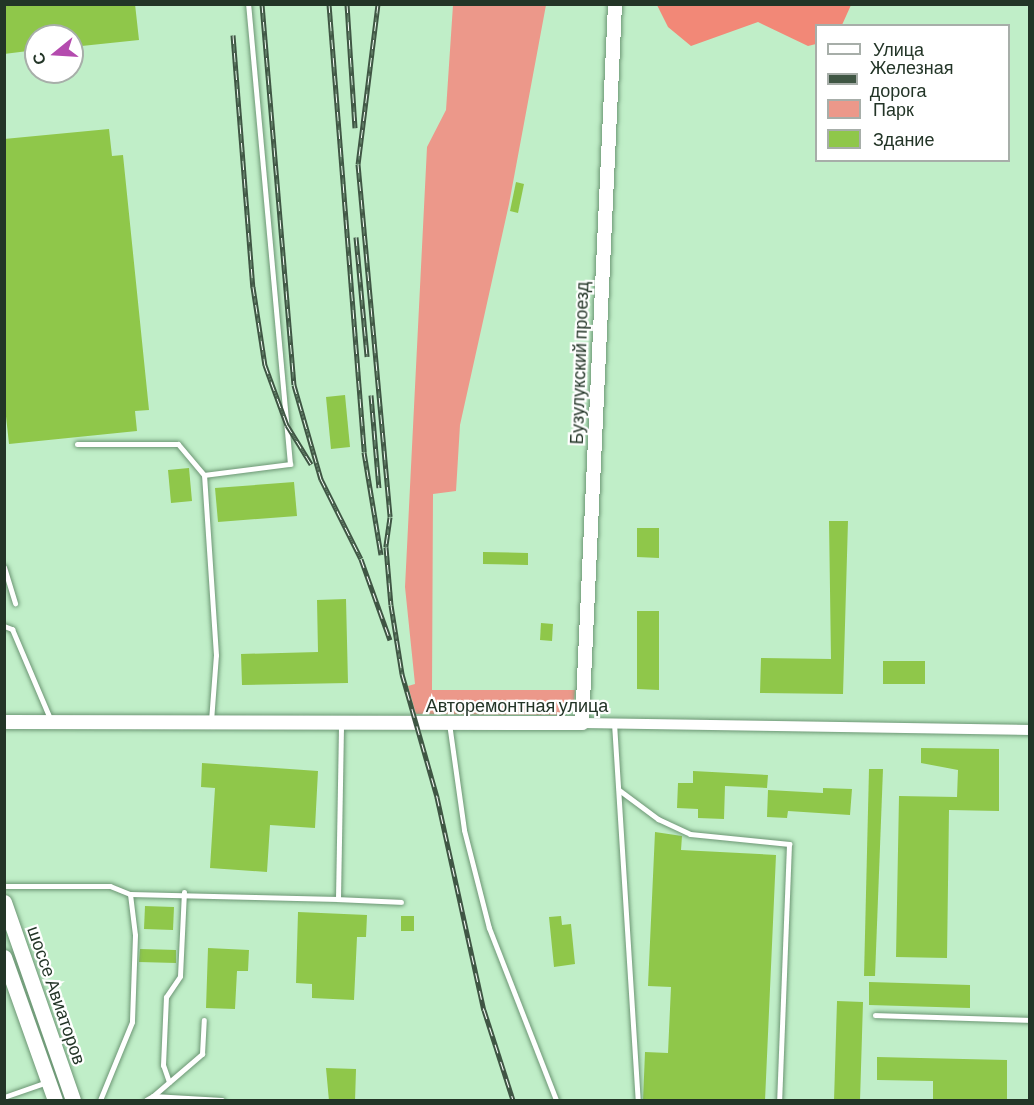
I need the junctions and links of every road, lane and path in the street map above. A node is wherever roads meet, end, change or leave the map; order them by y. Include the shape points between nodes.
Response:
1 (248, 4) edge
2 (615, 4) edge
3 (77, 444) dead end
4 (204, 475) junction
5 (4, 567) edge
6 (15, 603) dead end
7 (4, 626) edge
8 (4, 722) edge
9 (52, 722) junction
10 (211, 722) junction
11 (341, 723) junction
12 (449, 723) junction
13 (582, 723) junction
14 (615, 723) junction
15 (1029, 730) edge
16 (619, 790) junction
17 (4, 886) edge
18 (184, 892) junction
19 (130, 894) junction
20 (338, 899) junction
21 (4, 902) edge
22 (401, 902) dead end
23 (4, 957) edge
24 (875, 1015) dead end
25 (204, 1020) dead end
26 (1029, 1020) edge
27 (48, 1082) junction
28 (169, 1082) junction
29 (153, 1096) junction
30 (4, 1097) edge
31 (55, 1101) edge
32 (73, 1101) edge
33 (100, 1101) edge
34 (146, 1101) edge
35 (222, 1101) edge
36 (555, 1101) edge
37 (638, 1101) edge
38 (779, 1101) edge

1 - 4 lane via 291,464
2 - 13 main road, Бузулукский проезд
3 - 4 lane via 178,444
4 - 10 lane via 216,655
5 - 6 lane
7 - 9 lane via 12,628
8 - 9 main road, Авторемонтная улица
9 - 10 main road, Авторемонтная улица
10 - 11 main road, Авторемонтная улица
11 - 12 main road, Авторемонтная улица
11 - 20 lane
12 - 13 main road, Авторемонтная улица
12 - 36 lane via 464,830 489,928
13 - 14 street, Авторемонтная улица
14 - 15 street, Авторемонтная улица
14 - 16 lane
16 - 37 lane
16 - 38 lane via 657,819 690,834 789,844
17 - 19 lane via 110,886
18 - 19 lane
18 - 20 lane
18 - 28 lane via 180,976 166,997 163,1065
19 - 33 lane via 135,935 132,1022
20 - 22 lane
21 - 32 main road, шоссе Авиаторов
23 - 27 main road, шоссе Авиаторов
24 - 26 lane
25 - 28 lane via 202,1054
27 - 30 lane
27 - 31 main road, шоссе Авиаторов
28 - 29 lane
29 - 34 lane
29 - 35 lane

